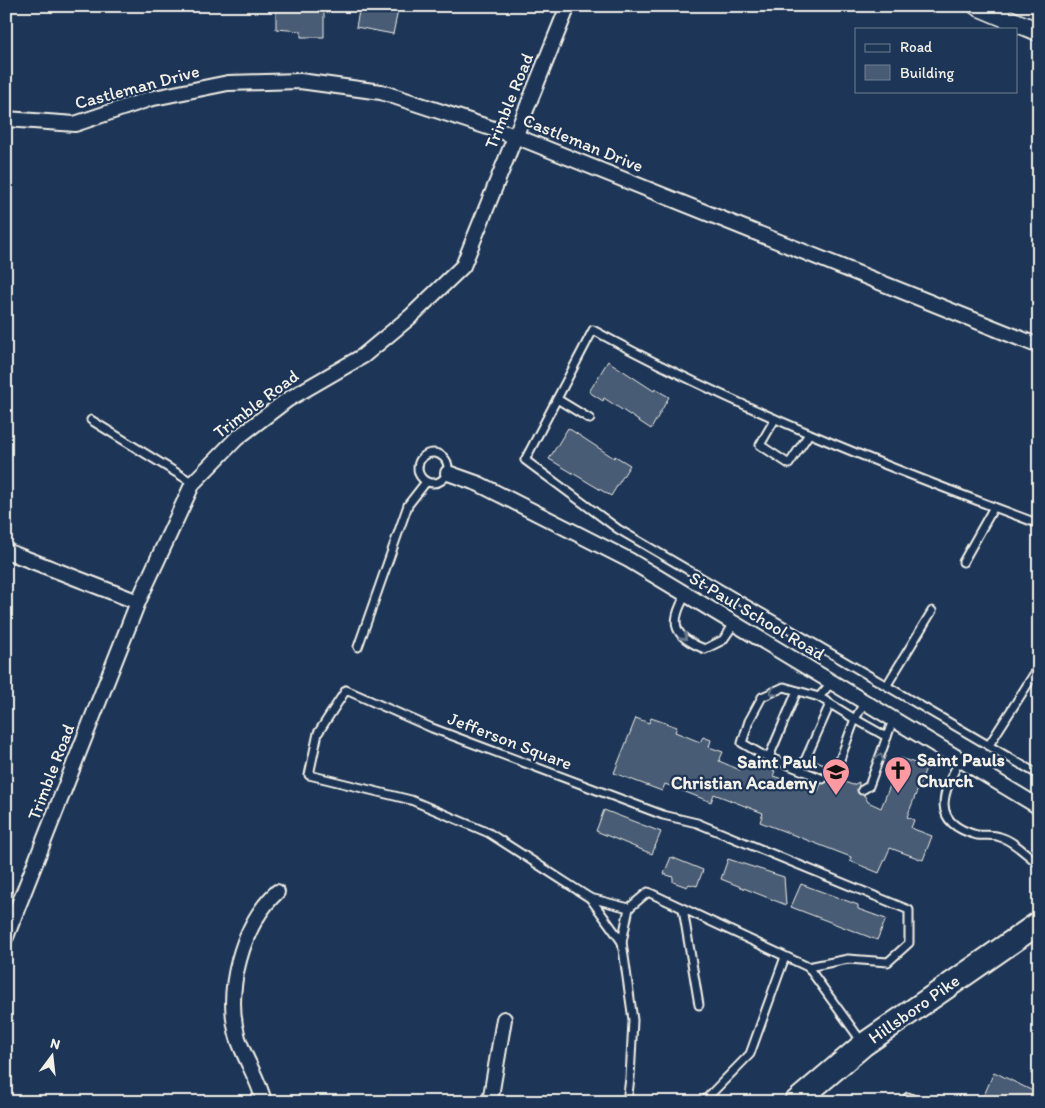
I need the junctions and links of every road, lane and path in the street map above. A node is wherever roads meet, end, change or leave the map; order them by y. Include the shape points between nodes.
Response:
1 (568, 6) edge
2 (977, 6) edge
3 (1039, 32) edge
4 (6, 119) edge
5 (515, 136) junction
6 (1039, 346) edge
7 (557, 399) junction
8 (590, 419) dead end
9 (775, 419) junction
10 (91, 420) dead end
11 (809, 434) junction
12 (448, 473) junction
13 (426, 482) junction
14 (193, 483) junction
15 (994, 507) junction
16 (1039, 524) edge
17 (6, 551) edge
18 (963, 562) dead end
19 (686, 595) junction
20 (138, 602) junction
21 (932, 610) dead end
22 (734, 624) junction
23 (358, 648) dead end
24 (1038, 668) edge
25 (830, 683) junction
26 (887, 685) junction
27 (797, 691) junction
28 (819, 697) junction
29 (864, 703) junction
30 (830, 704) junction
31 (855, 719) junction
32 (893, 720) junction
33 (887, 737) junction
34 (989, 745) junction
35 (769, 757) junction
36 (960, 760) junction
37 (804, 762) junction
38 (801, 770) junction
39 (1039, 774) edge
40 (822, 779) dead end
41 (862, 790) dead end
42 (1039, 807) edge
43 (1039, 859) edge
44 (277, 892) dead end
45 (590, 898) junction
46 (629, 908) junction
47 (683, 909) junction
48 (1039, 923) edge
49 (6, 937) edge
50 (622, 942) junction
51 (785, 957) junction
52 (808, 967) junction
53 (698, 1005) dead end
54 (504, 1019) dead end
55 (863, 1045) junction
56 (264, 1102) edge
57 (490, 1102) edge
58 (627, 1102) edge
59 (703, 1102) edge
60 (796, 1102) edge
61 (904, 1102) edge
62 (919, 1102) edge

1 - 5 street, Trimble Road
2 - 3 street
4 - 5 street, Castleman Drive via 75,124 149,100 228,83 300,81 381,92
5 - 6 street, Castleman Drive
5 - 14 street, Trimble Road via 463,266 363,356 287,400 237,438
7 - 8 lane
7 - 9 lane via 593,330 664,369
7 - 26 lane via 525,460 618,529
9 - 11 lane
9 - 11 lane via 760,445 790,464
10 - 14 lane
11 - 15 lane
12 - 13 lane via 438,483
12 - 13 lane via 444,457 429,453 418,466
12 - 19 street, St Paul School Road via 479,484 629,560
13 - 23 lane via 408,505
14 - 20 street, Trimble Road
15 - 16 lane
15 - 18 lane
17 - 20 street
19 - 22 street, St Paul School Road
19 -> 22 lane via 677,610 675,622 680,635 690,644 705,649 723,640
20 - 49 street, Trimble Road
21 - 26 lane
22 - 25 street, St Paul School Road
24 - 34 lane
25 - 28 lane
25 - 29 street, St Paul School Road
26 - 34 lane
27 - 28 lane
27 - 35 lane
27 -> 35 lane via 784,687 762,697 749,721 742,743
28 - 30 lane
29 - 31 lane
29 - 32 street, St Paul School Road
30 - 31 lane
30 - 37 lane
31 - 33 lane
31 - 37 lane via 835,773
32 - 33 lane
32 - 36 street, St Paul School Road
41 -> 33 lane via 869,786
34 - 39 lane
35 - 38 lane
36 - 42 street, St Paul School Road
36 - 43 lane via 946,786 944,809 956,828 1001,837 1035,861
37 - 38 lane
38 - 40 lane
44 - 56 street via 267,902 250,931 233,983 232,1012 238,1038
45 - 46 lane, Jefferson Square
45 - 50 lane, Jefferson Square
45 - 52 lane, Jefferson Square via 488,833 411,800 309,775 318,733 346,690 432,728 663,815 697,822 910,910 909,943 888,962 848,958
46 - 47 lane via 648,892
46 - 50 lane, Jefferson Square
47 - 51 lane
47 - 53 lane
48 - 55 main road, Hillsboro Pike
50 - 58 lane, Jefferson Square via 634,1020
51 - 52 lane
51 - 59 lane via 750,1054
52 - 55 lane
54 - 57 street
55 - 60 main road, Hillsboro Pike
61 - 62 lane via 908,1098

